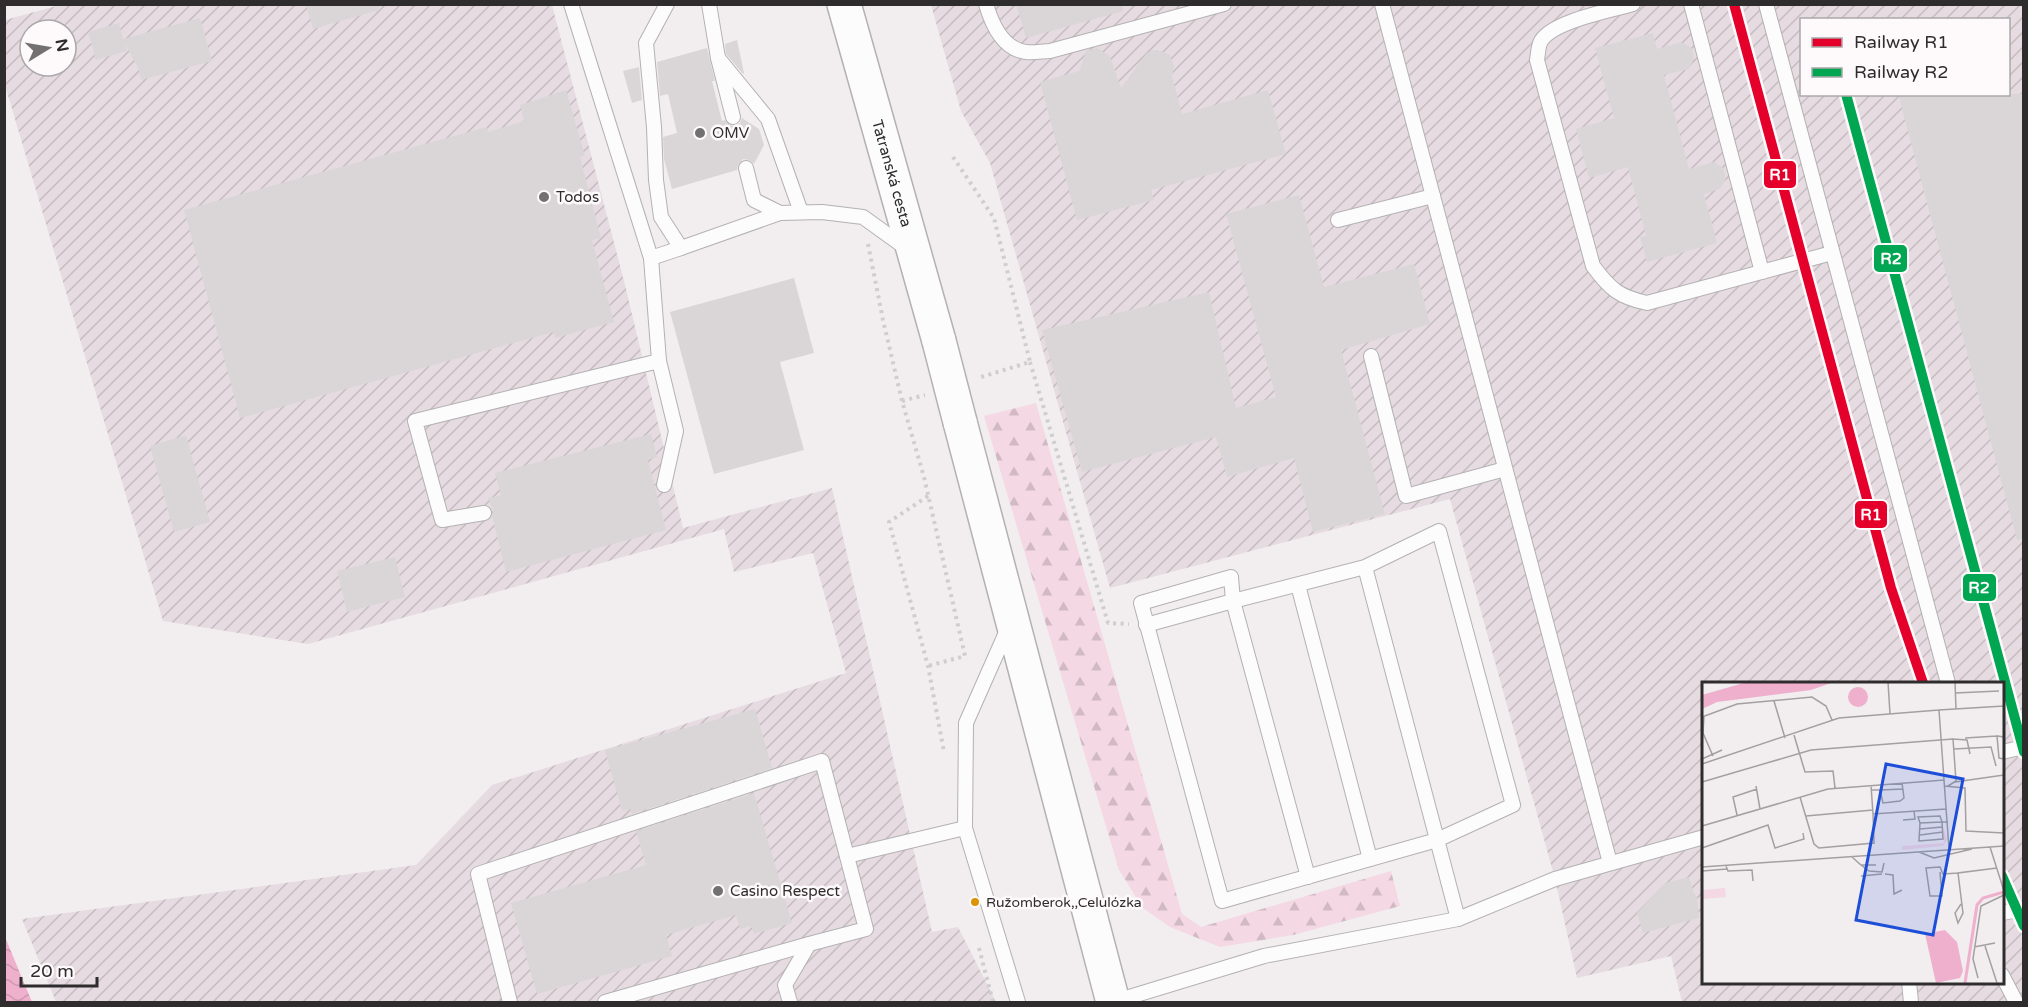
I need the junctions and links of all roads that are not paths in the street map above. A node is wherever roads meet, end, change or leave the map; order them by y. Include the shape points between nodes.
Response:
1 (571, 4) edge
2 (667, 4) edge
3 (709, 4) edge
4 (844, 4) edge
5 (987, 4) edge
6 (1224, 4) edge
7 (1382, 4) edge
8 (1633, 4) edge
9 (1691, 4) edge
10 (1766, 4) edge
11 (718, 58) junction
12 (733, 117) dead end
13 (746, 168) dead end
14 (1432, 196) junction
15 (801, 212) junction
16 (780, 213) junction
17 (1338, 220) dead end
18 (681, 248) junction
19 (914, 253) junction
20 (1832, 253) junction
21 (651, 258) junction
22 (1762, 272) junction
23 (1371, 356) dead end
24 (659, 361) junction
25 (1505, 469) junction
26 (664, 485) dead end
27 (484, 513) dead end
28 (1365, 567) junction
29 (1298, 585) junction
30 (1233, 601) junction
31 (1011, 621) junction
32 (1146, 625) junction
33 (1948, 682) edge
34 (2024, 747) edge
35 (2004, 752) edge
36 (965, 828) junction
37 (1702, 838) edge
38 (1437, 840) junction
39 (847, 856) junction
40 (1370, 859) junction
41 (1610, 863) junction
42 (1308, 877) junction
43 (2024, 909) edge
44 (2004, 913) edge
45 (1458, 919) junction
46 (809, 944) junction
47 (2004, 979) edge
48 (1910, 983) edge
49 (510, 1002) edge
50 (605, 1002) edge
51 (790, 1002) edge
52 (1018, 1002) edge
53 (1113, 1002) edge
54 (1911, 1002) edge
55 (2016, 1002) edge

1 - 21 lane
2 - 18 lane via 646,43 661,217
3 - 11 lane
4 - 19 main road, Tatranská cesta
5 - 6 lane via 990,18 1006,44 1025,52 1050,51
7 - 14 lane
8 - 22 lane via 1556,28 1541,41 1537,60 1593,266 1606,284 1626,298 1647,303
9 - 22 lane
10 - 20 lane
11 - 12 lane
11 - 15 lane via 768,119
13 - 16 lane via 754,200
14 - 17 lane
14 - 25 lane
15 - 16 lane
15 - 19 lane via 863,217
16 - 18 lane
18 - 21 lane
19 - 31 main road, Tatranská cesta, bridge
20 - 22 lane
20 - 33 lane
21 - 24 lane
23 - 25 lane via 1406,496
24 - 26 lane via 676,431
24 - 27 lane via 415,420 442,520
25 - 41 lane
28 - 29 lane
28 - 38 lane
28 - 38 lane via 1439,531 1514,805
29 - 30 lane
29 - 40 lane
30 - 32 lane
30 - 32 lane via 1231,577 1141,603
30 - 42 lane
31 - 36 lane via 966,723
31 - 53 main road, Tatranská cesta
32 - 42 lane via 1222,901
34 - 35 lane
36 - 39 lane
36 - 52 lane
37 - 41 lane
38 - 40 lane
38 - 45 lane
39 - 46 lane via 866,929
39 - 49 lane via 822,761 478,874
40 - 42 lane
41 - 45 lane via 1555,879
43 - 44 lane
45 - 53 lane via 1264,956
46 - 50 lane
46 - 51 lane via 785,985
47 - 55 lane
48 - 54 lane

